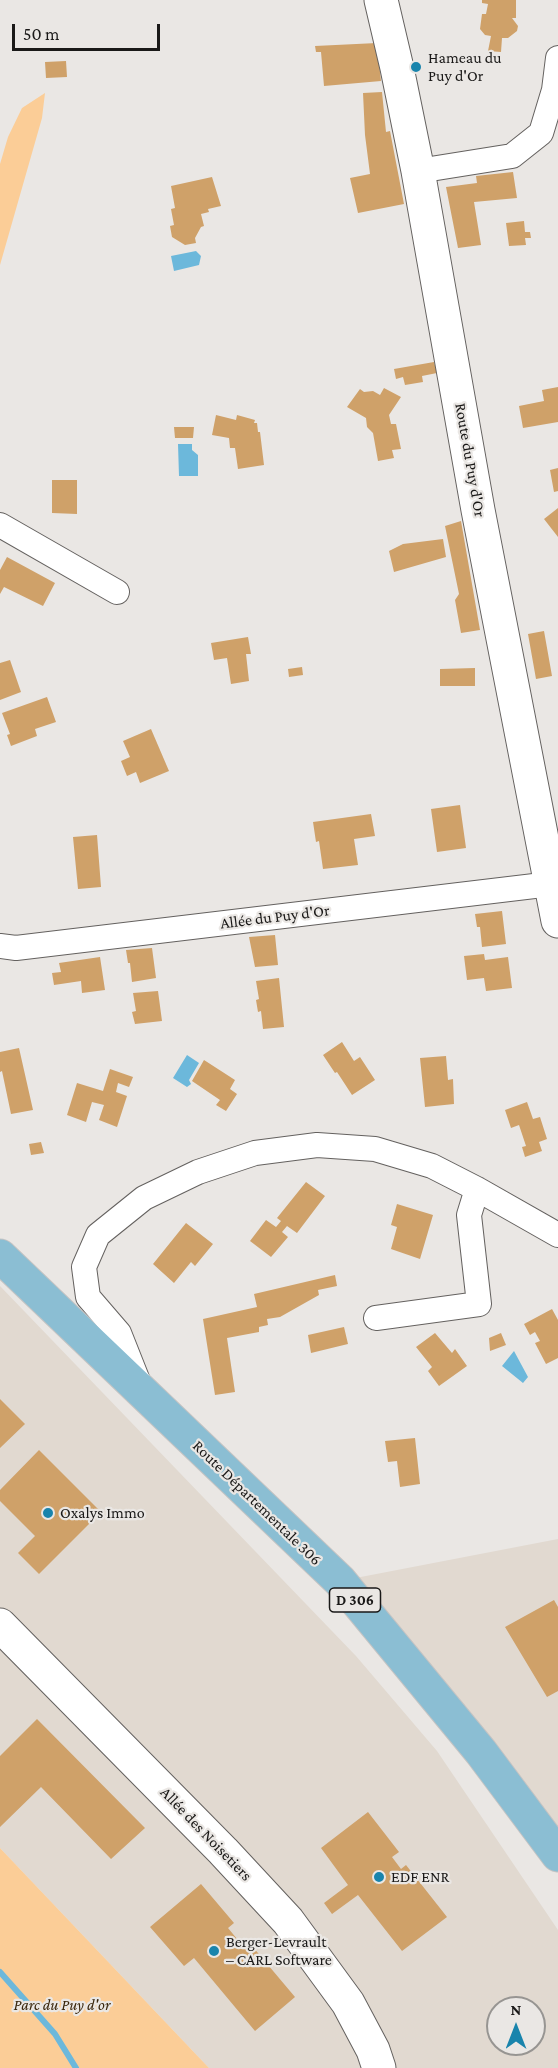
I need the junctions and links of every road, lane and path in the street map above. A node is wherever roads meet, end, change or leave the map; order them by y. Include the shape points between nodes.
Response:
1 (381, 0) edge
2 (558, 58) edge
3 (418, 171) junction
4 (0, 525) edge
5 (117, 592) dead end
6 (551, 884) junction
7 (558, 921) edge
8 (0, 946) edge
9 (477, 1188) junction
10 (558, 1234) edge
11 (0, 1256) edge
12 (376, 1318) dead end
13 (143, 1394) junction
14 (0, 1625) edge
15 (558, 1855) edge
16 (379, 2068) edge

1 - 3 main road, Route du Puy d'Or
2 - 3 street via 554,90 541,134 512,156
3 - 6 main road, Route du Puy d'Or via 478,510
4 - 5 street
6 - 7 main road, Route du Puy d'Or
6 - 8 street, Allée du Puy d'Or via 16,948
9 - 10 street
9 - 12 street via 469,1215 479,1304
9 - 13 street via 432,1166 375,1149 317,1145 255,1153 198,1172 144,1198 98,1235 84,1267 88,1297 119,1333
11 - 13 main road, Route Départementale 306 / D 306
13 - 15 main road, Route Départementale 306 / D 306 via 340,1581 481,1752
14 - 16 main road, Allée des Noisetiers via 288,1921 348,2003

